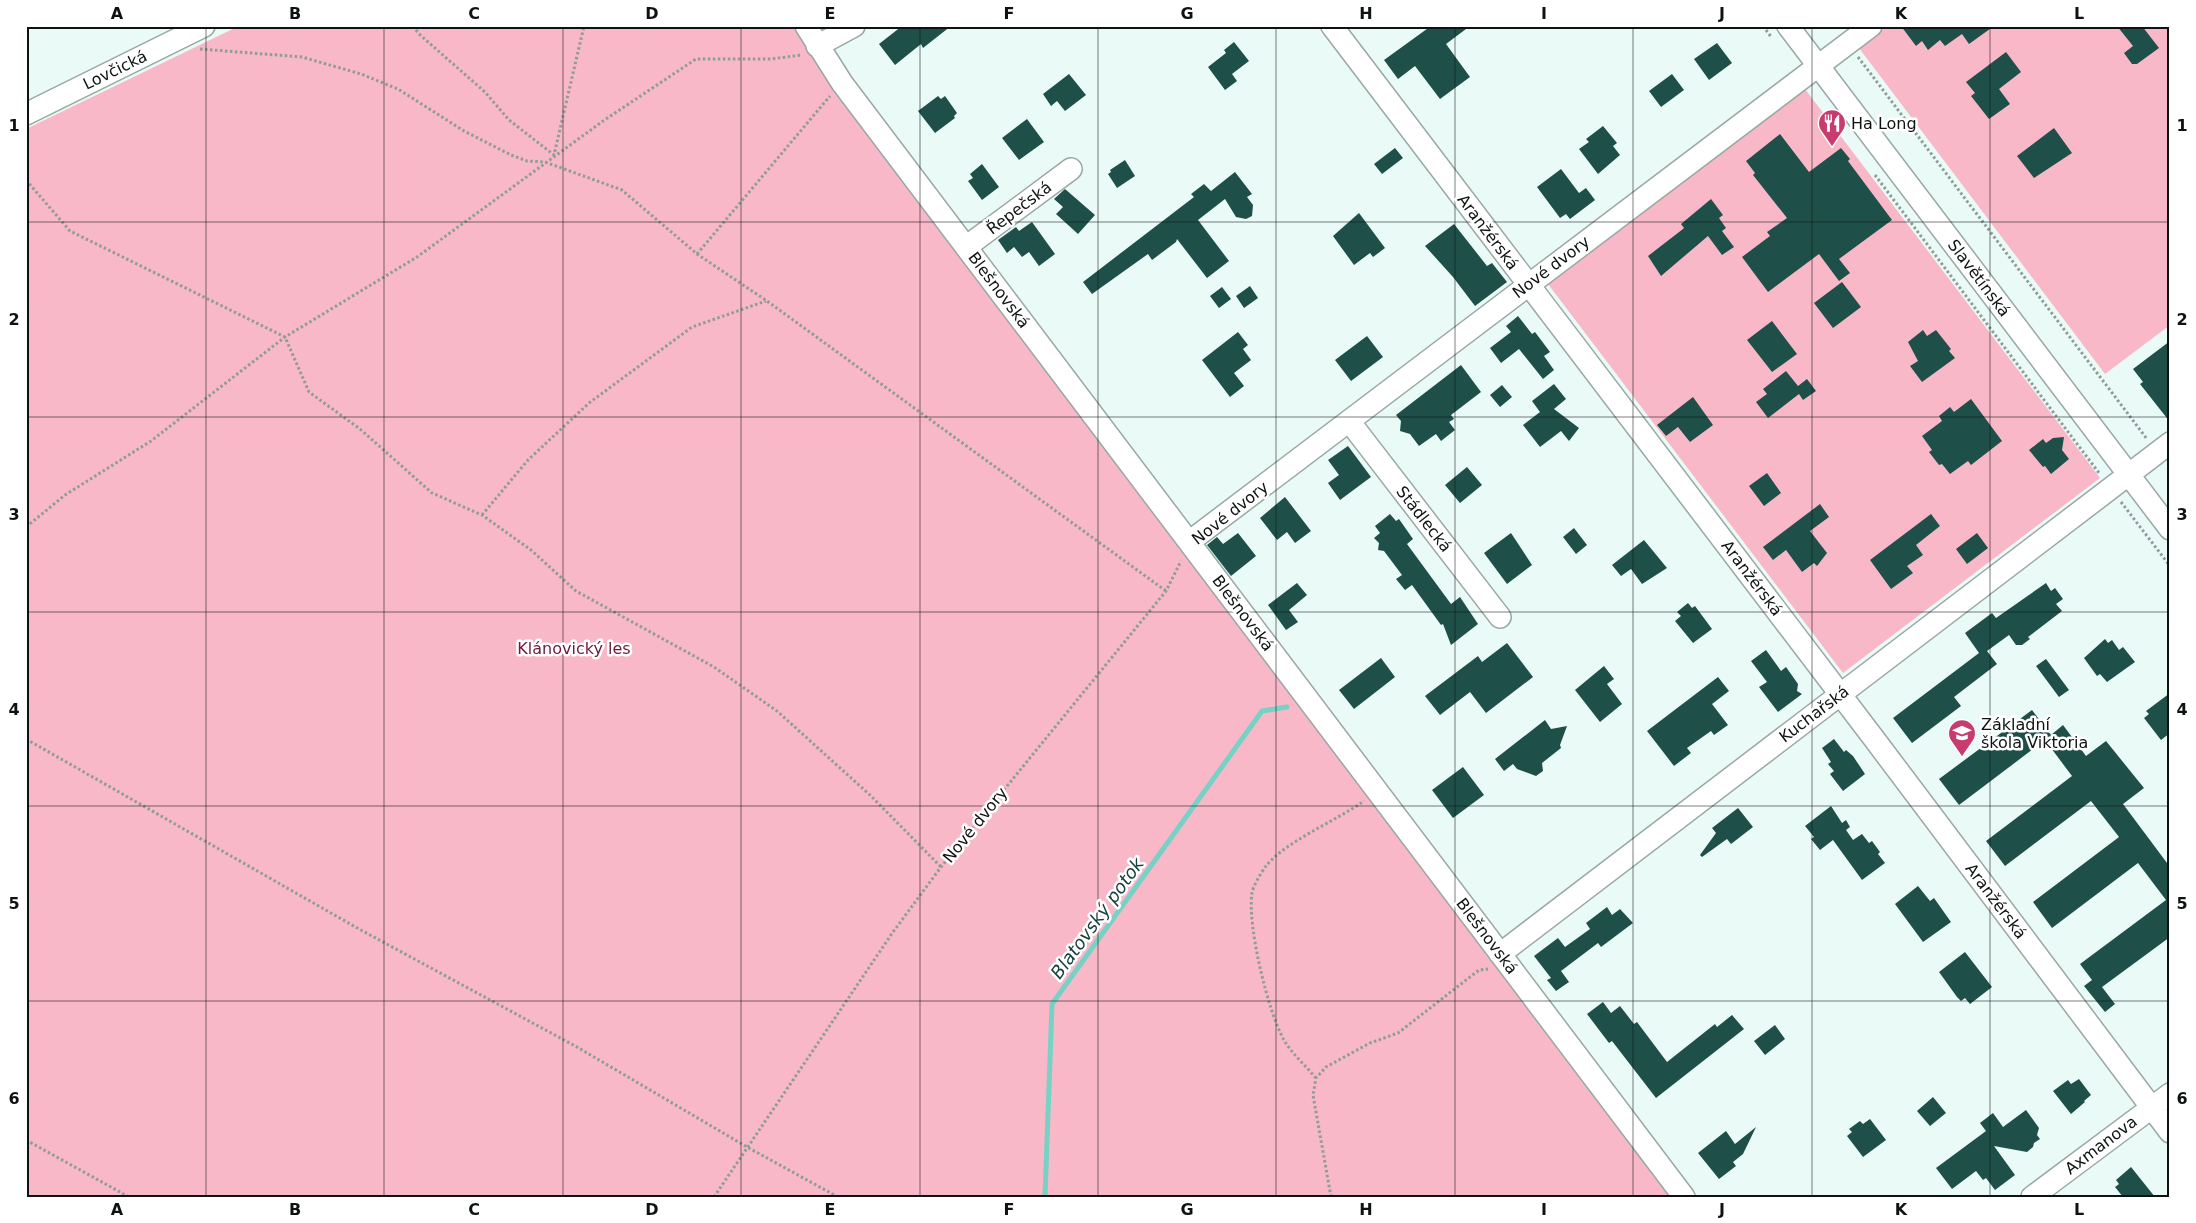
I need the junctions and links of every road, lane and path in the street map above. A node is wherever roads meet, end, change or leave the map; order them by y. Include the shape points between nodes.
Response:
1 (204, 26) edge
2 (413, 26) edge
3 (584, 26) edge
4 (806, 26) edge
5 (854, 26) edge
6 (1332, 26) edge
7 (1763, 26) edge
8 (1871, 26) edge
9 (1781, 34) edge
10 (1848, 44) junction
11 (817, 46) junction
12 (192, 49) dead end
13 (1819, 66) junction
14 (842, 82) junction
15 (26, 114) edge
16 (554, 156) junction
17 (545, 162) junction
18 (1071, 168) dead end
19 (1874, 174) dead end
20 (26, 180) edge
21 (966, 247) junction
22 (697, 254) junction
23 (1528, 285) junction
24 (767, 301) junction
25 (285, 336) junction
26 (1349, 421) junction
27 (2164, 448) edge
28 (2129, 476) junction
29 (2111, 488) junction
30 (482, 516) junction
31 (26, 527) edge
32 (2170, 529) edge
33 (1190, 542) junction
34 (2170, 566) edge
35 (1166, 590) junction
36 (1500, 617) dead end
37 (1840, 695) junction
38 (26, 739) edge
39 (1379, 791) junction
40 (941, 867) junction
41 (1497, 962) junction
42 (1316, 1078) junction
43 (2170, 1094) edge
44 (2152, 1108) junction
45 (2170, 1132) edge
46 (26, 1140) edge
47 (748, 1147) junction
48 (129, 1197) edge
49 (714, 1197) edge
50 (838, 1197) edge
51 (1331, 1197) edge
52 (1684, 1197) edge
53 (2032, 1197) edge

1 - 15 street, Lovčická
2 - 16 path via 485,92 509,120
3 - 16 path
4 - 11 street, Blešnovská
5 - 11 street
6 - 23 street, Aranžérská
7 - 9 path
8 - 10 street, Nové dvory
9 - 13 street, Slavětínská
10 - 13 street, Nové dvory
10 - 27 path
11 - 14 street, Blešnovská
11 - 16 path via 808,55 771,59 696,58
12 - 17 path via 302,57 362,74 398,89 464,131 511,155 527,161
13 - 23 street, Nové dvory
13 - 28 street, Slavětínská
14 - 21 street, Blešnovská
14 - 22 path
16 - 17 path
17 - 22 path via 622,190
17 - 25 path via 417,256
18 - 21 street, Řepečská
19 - 29 path
20 - 25 path via 70,231
21 - 33 street, Blešnovská
22 - 24 path
23 - 26 street, Nové dvory
23 - 37 street, Aranžérská
24 - 30 path via 692,327 590,403 528,460
24 - 35 path
25 - 30 path via 309,392 360,429 432,492
25 - 31 path via 151,441 65,495
26 - 33 street, Nové dvory
26 - 36 street, Stádlecká
27 - 28 street, Kuchařská
28 - 29 street, Kuchařská
28 - 32 street, Slavětínská
29 - 34 path
29 - 37 street, Kuchařská
30 - 40 path via 531,550 576,590 714,667 777,711 870,795
33 - 35 path, Nové dvory
33 - 39 street, Blešnovská
35 - 40 path, Nové dvory
37 - 41 street, Kuchařská
37 - 44 street, Aranžérská
38 - 47 path via 359,929 577,1047
39 - 41 street, Blešnovská
39 - 42 path via 1290,845 1266,866 1252,892 1252,920 1268,1004 1284,1040
40 - 47 path, Nové dvory via 893,932
41 - 42 path via 1479,970 1398,1033 1370,1043 1326,1068
41 - 52 street, Blešnovská
42 - 51 path via 1313,1095
43 - 44 street, Axmanova
44 - 45 street, Aranžérská
44 - 53 street, Axmanova
46 - 48 path
47 - 49 path, Nové dvory
47 - 50 path

